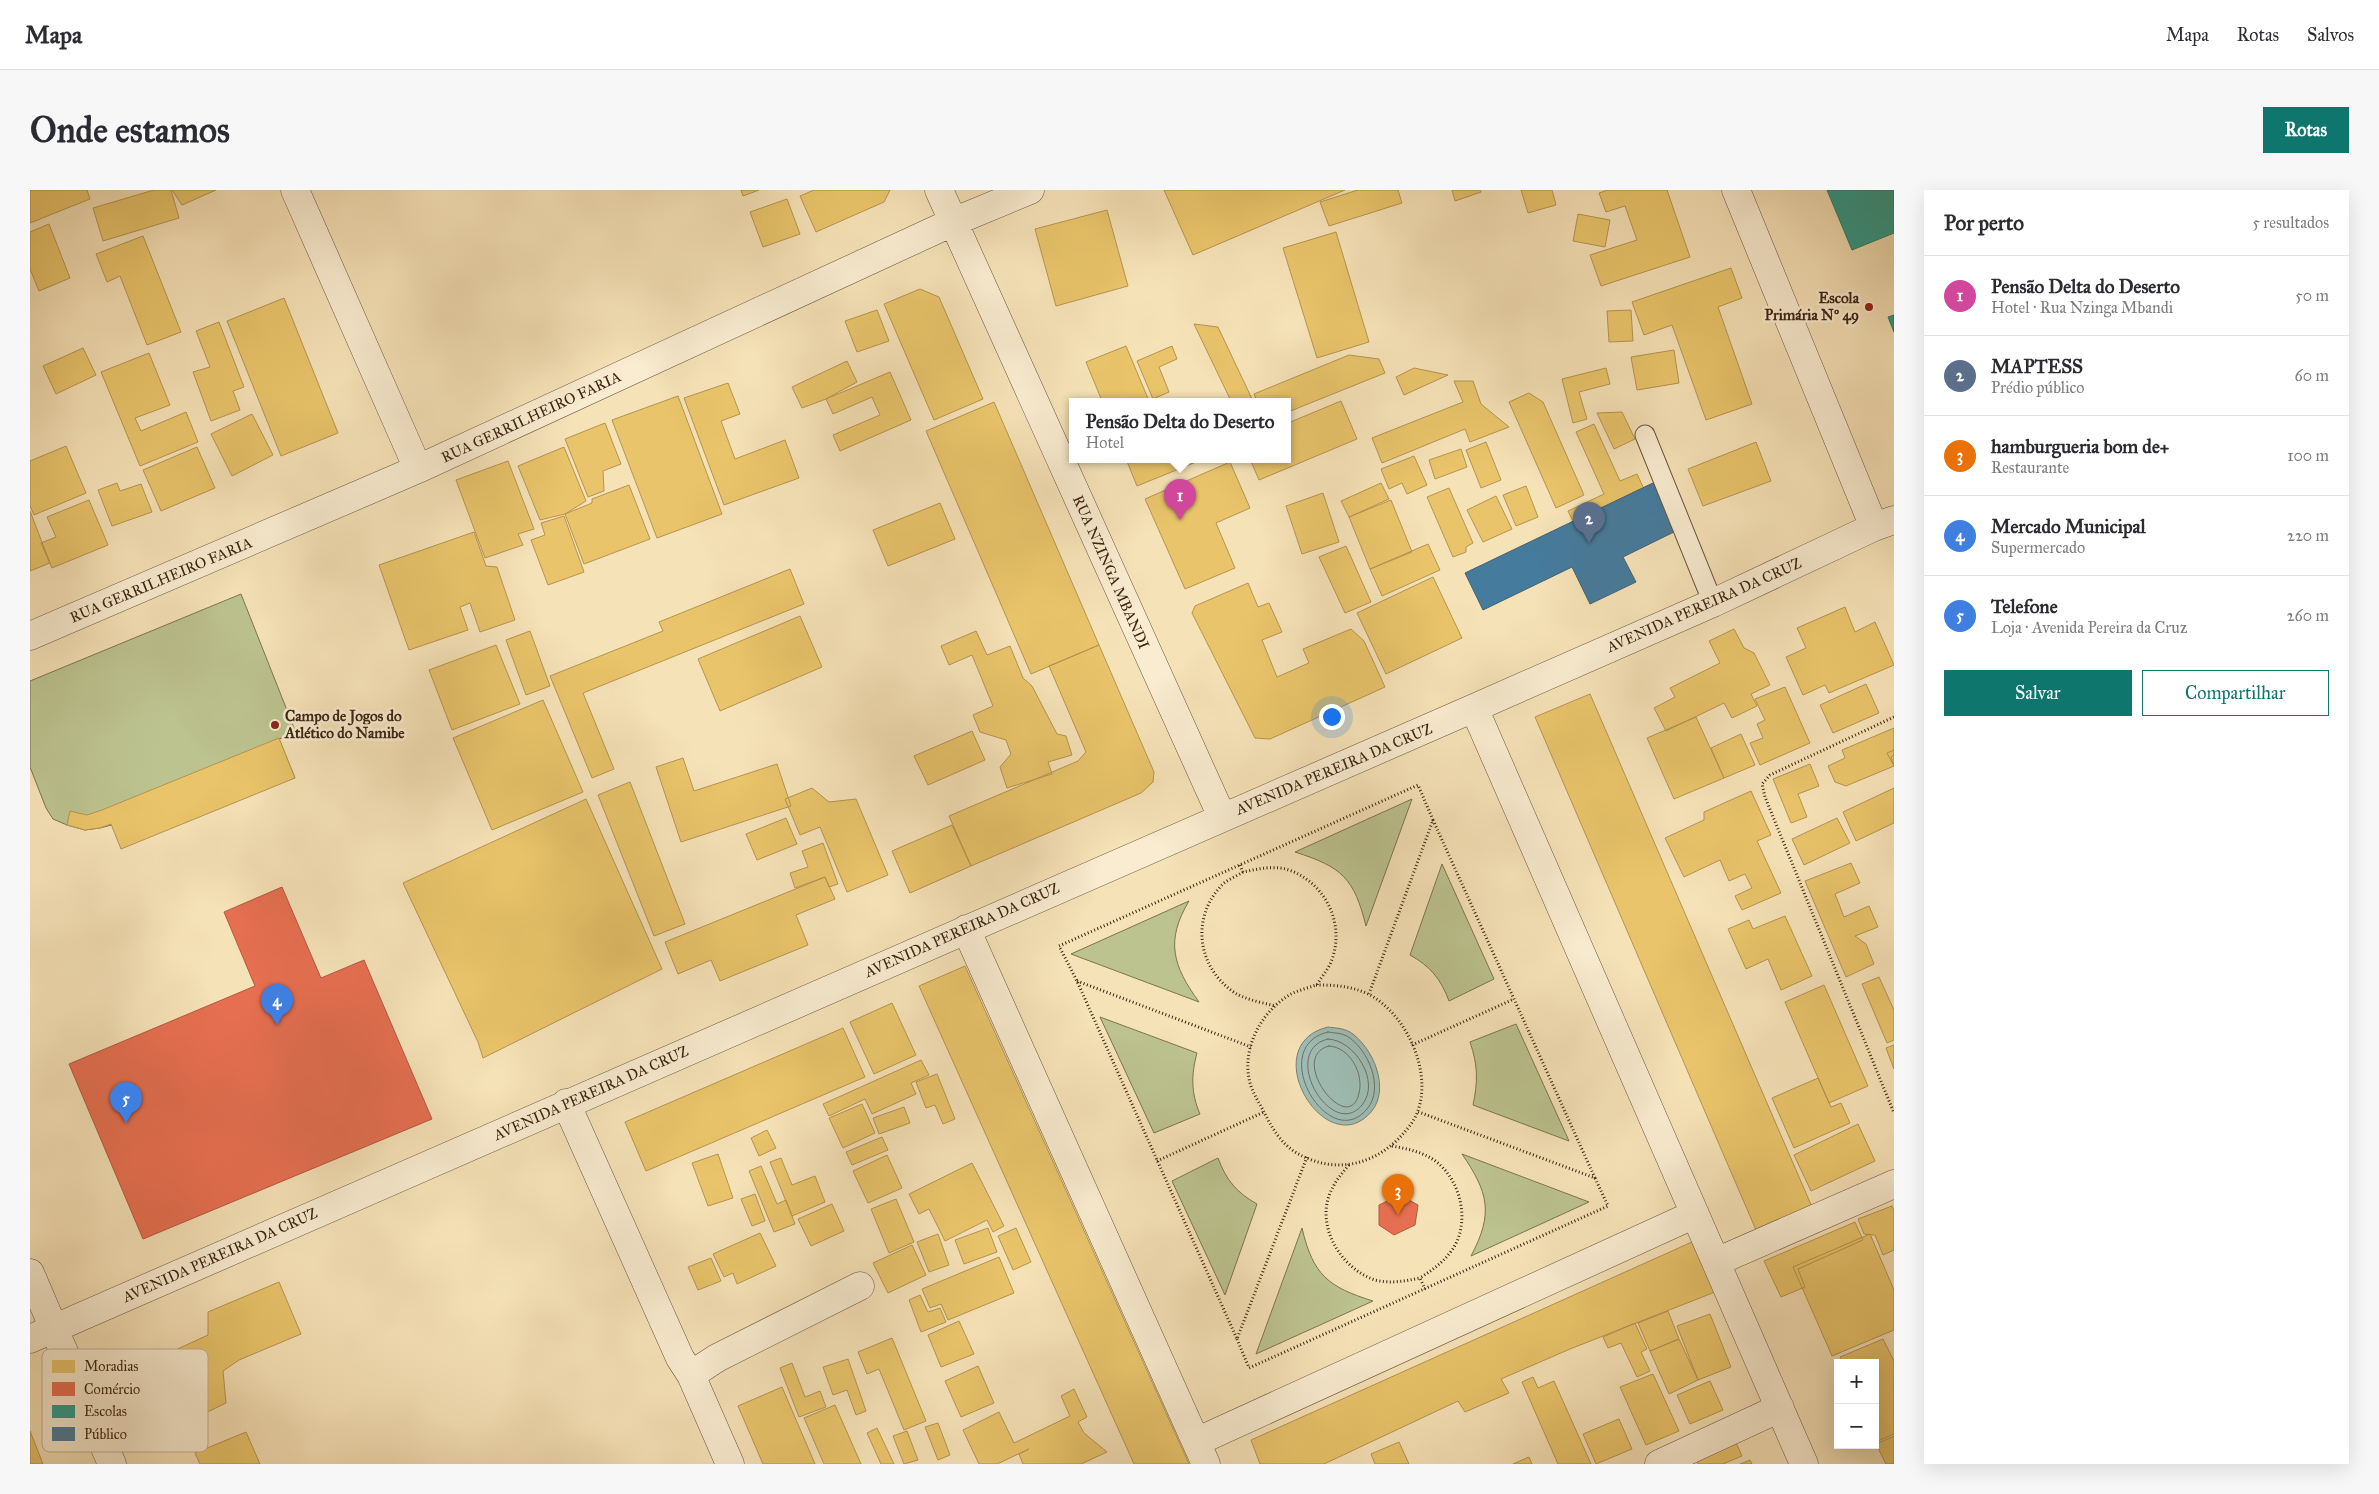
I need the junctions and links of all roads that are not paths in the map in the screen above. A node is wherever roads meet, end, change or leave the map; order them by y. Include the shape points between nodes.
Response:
1 (295, 190) edge
2 (939, 190) edge
3 (1030, 190) edge
4 (1736, 190) edge
5 (953, 222) junction
6 (1645, 435) dead end
7 (418, 469) junction
8 (1884, 524) edge
9 (1713, 603) junction
10 (30, 636) edge
11 (1474, 708) junction
12 (1222, 817) junction
13 (966, 929) junction
14 (566, 1104) junction
15 (1894, 1184) edge
16 (1695, 1214) junction
17 (1716, 1262) junction
18 (30, 1273) edge
19 (860, 1286) dead end
20 (42, 1334) edge
21 (50, 1349) edge
22 (691, 1375) junction
23 (1780, 1408) junction
24 (106, 1452) edge
25 (1201, 1453) edge
26 (112, 1464) edge
27 (730, 1464) edge
28 (1659, 1464) edge
29 (1804, 1464) edge

1 - 7 street
2 - 5 street, RUA NZINGA MBANDI
3 - 5 street, RUA GERRILHEIRO FARIA
4 - 8 street
5 - 7 street, RUA GERRILHEIRO FARIA
5 - 12 street, RUA NZINGA MBANDI
6 - 9 lane
7 - 10 street, RUA GERRILHEIRO FARIA
8 - 9 street, AVENIDA PEREIRA DA CRUZ
9 - 11 street, AVENIDA PEREIRA DA CRUZ
11 - 12 street, AVENIDA PEREIRA DA CRUZ
11 - 16 street
12 - 13 street, AVENIDA PEREIRA DA CRUZ
13 - 14 street, AVENIDA PEREIRA DA CRUZ
13 - 25 street
14 - 20 street, AVENIDA PEREIRA DA CRUZ
14 - 22 street via 680,1358
15 - 17 street
16 - 17 street
16 - 25 street
17 - 23 street
18 - 20 street
19 - 22 street via 717,1358
20 - 21 street
22 - 27 street
23 - 28 street
23 - 29 street
24 - 26 street

